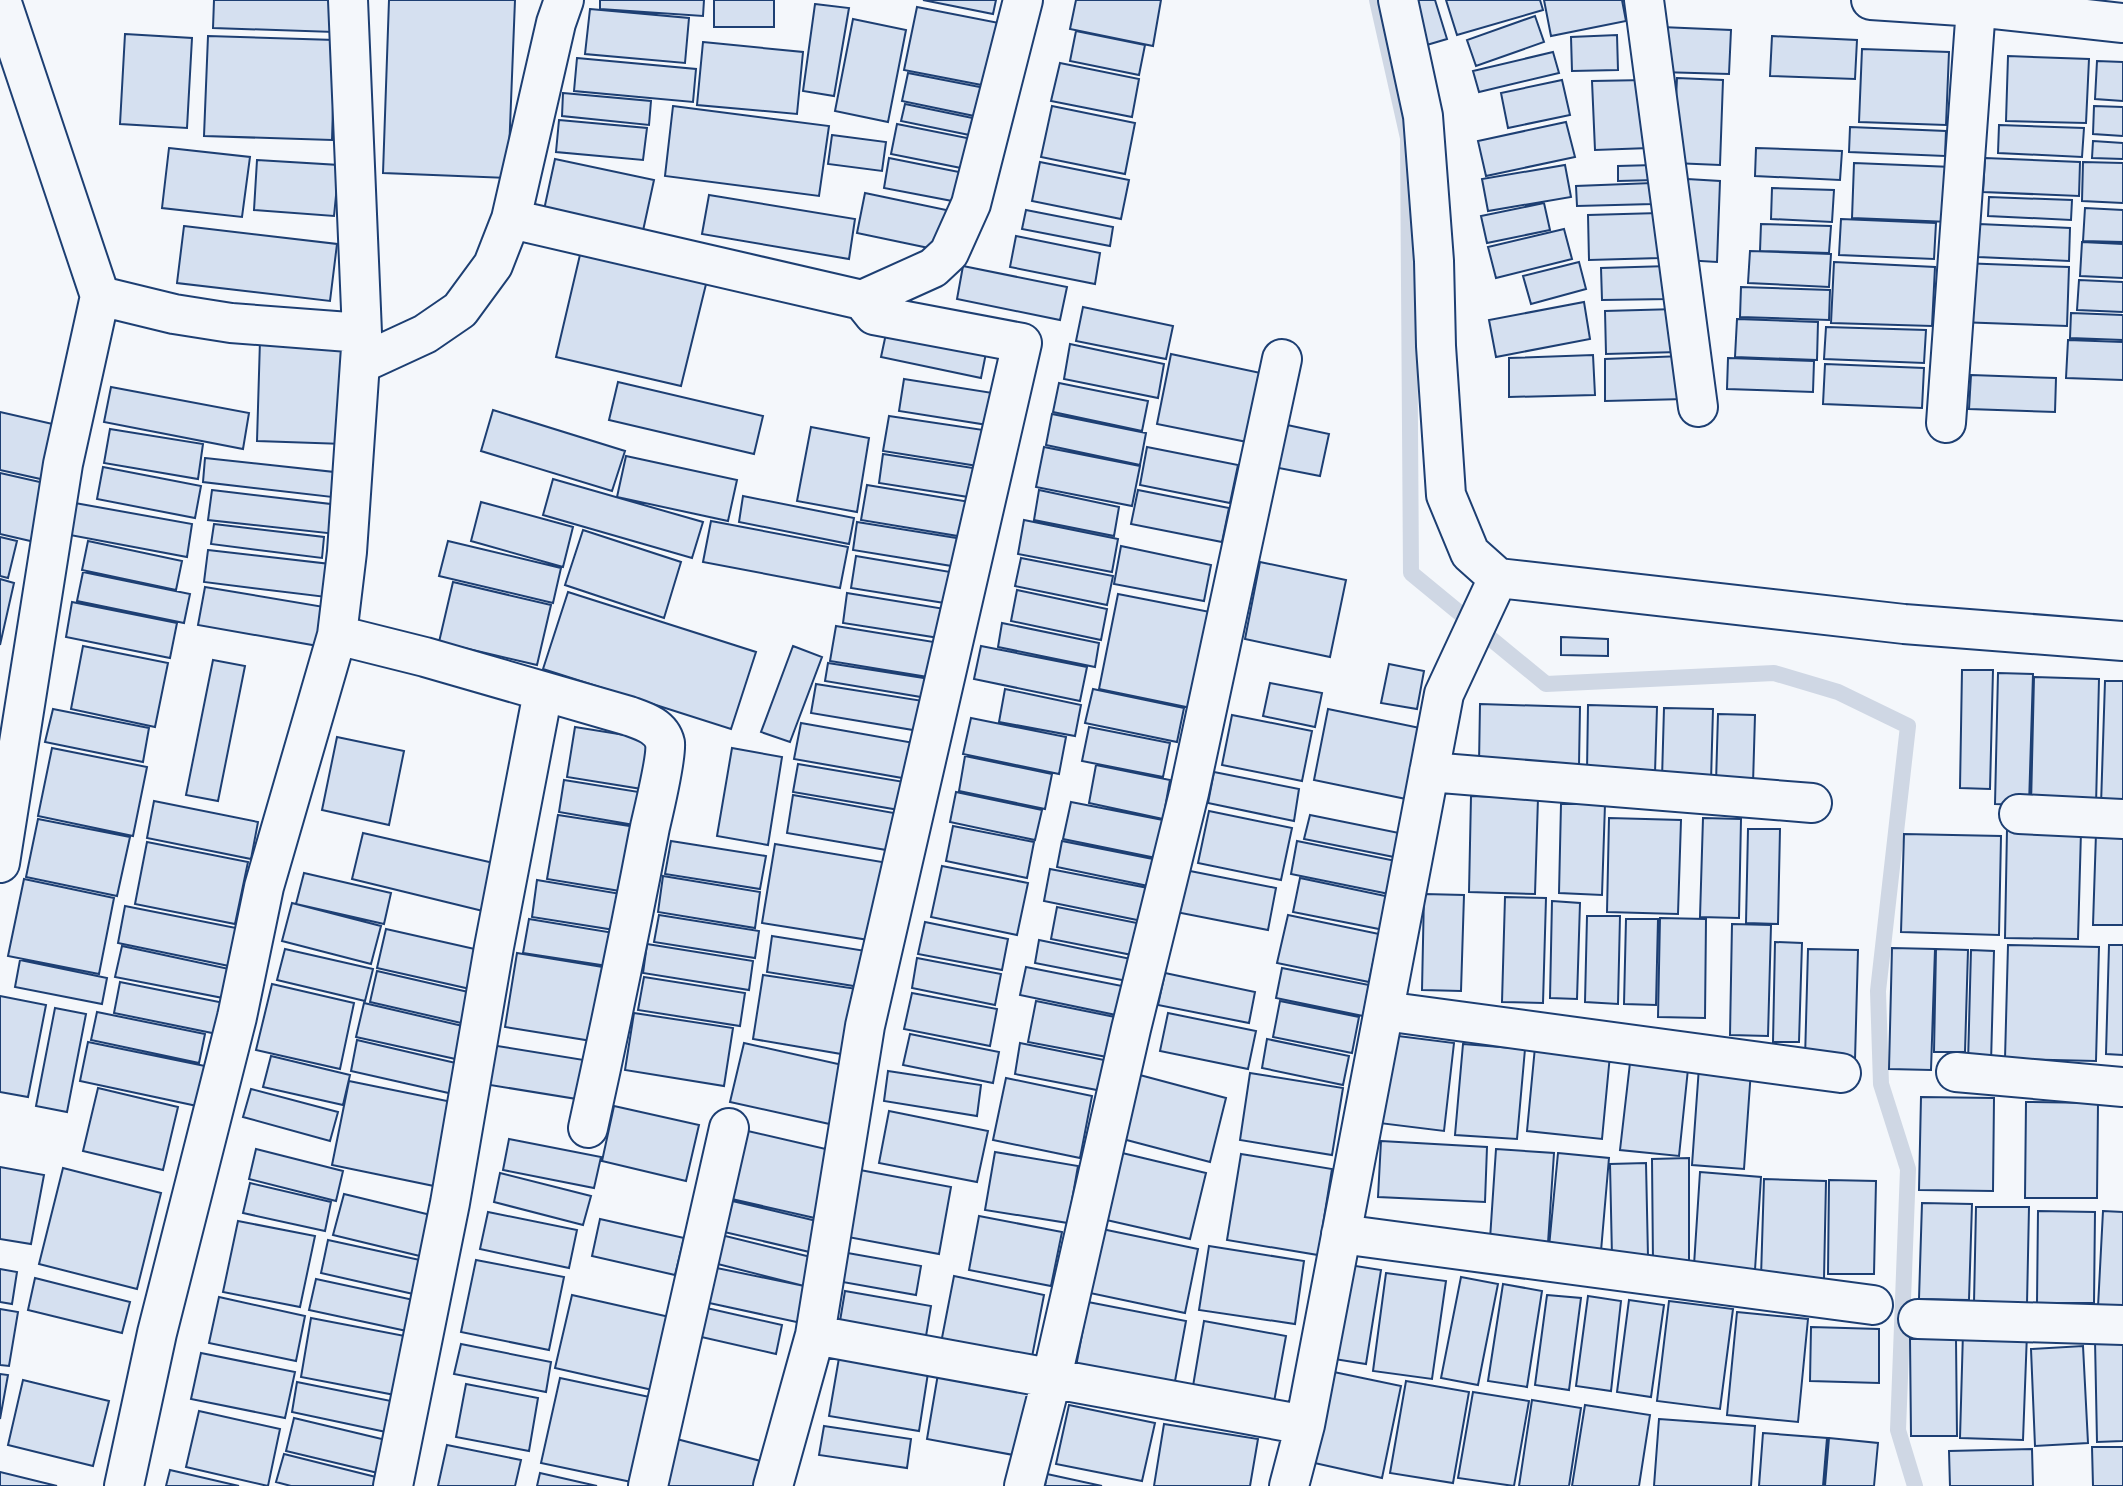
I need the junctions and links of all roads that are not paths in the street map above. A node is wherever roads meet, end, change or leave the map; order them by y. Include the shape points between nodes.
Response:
1 (1, 0) edge
2 (348, 0) edge
3 (564, 0) edge
4 (1023, 0) edge
5 (1398, 0) edge
6 (1644, 0) edge
7 (1871, 0) edge
8 (1976, 7) junction
9 (2123, 23) edge
10 (512, 219) junction
11 (100, 296) junction
12 (862, 300) junction
13 (361, 349) junction
14 (1282, 359) dead end
15 (1698, 407) dead end
16 (1946, 423) dead end
17 (1492, 593) junction
18 (337, 635) junction
19 (2123, 641) edge
20 (543, 692) junction
21 (1429, 772) junction
22 (1812, 803) dead end
23 (2019, 814) dead end
24 (2123, 819) edge
25 (0, 863) edge
26 (1384, 1011) junction
27 (1956, 1072) dead end
28 (1841, 1073) dead end
29 (2123, 1087) edge
30 (588, 1128) dead end
31 (729, 1128) dead end
32 (1340, 1234) junction
33 (1873, 1305) dead end
34 (1918, 1319) dead end
35 (2123, 1325) edge
36 (815, 1335) junction
37 (1052, 1377) junction
38 (1305, 1425) junction
39 (124, 1486) edge
40 (393, 1486) edge
41 (648, 1486) edge
42 (773, 1486) edge
43 (1024, 1486) edge
44 (1289, 1486) edge

1 - 11 street
2 - 13 street
3 - 10 street
4 - 12 street via 971,204 949,253 933,268
5 - 17 street via 1423,117 1446,495
6 - 15 street
7 - 8 street
8 - 9 street
8 - 16 street
10 - 12 street
10 - 13 street via 493,265 460,310 425,334
11 - 13 street
11 - 25 street via 63,464
12 - 36 street via 874,315 1022,343 865,1026
13 - 18 street
14 - 37 street via 1189,793
17 - 19 street
17 - 21 street via 1444,694
18 - 20 street
18 - 39 street via 264,887 237,1017 156,1333
20 - 30 street via 652,725 666,746
20 - 40 street
21 - 22 street
21 - 26 street
23 - 24 street
26 - 28 street
26 - 32 street
27 - 29 street
31 - 41 street
32 - 33 street
32 - 38 street
34 - 35 street
36 - 37 street
36 - 42 street
37 - 38 street
37 - 43 street
38 - 44 street

